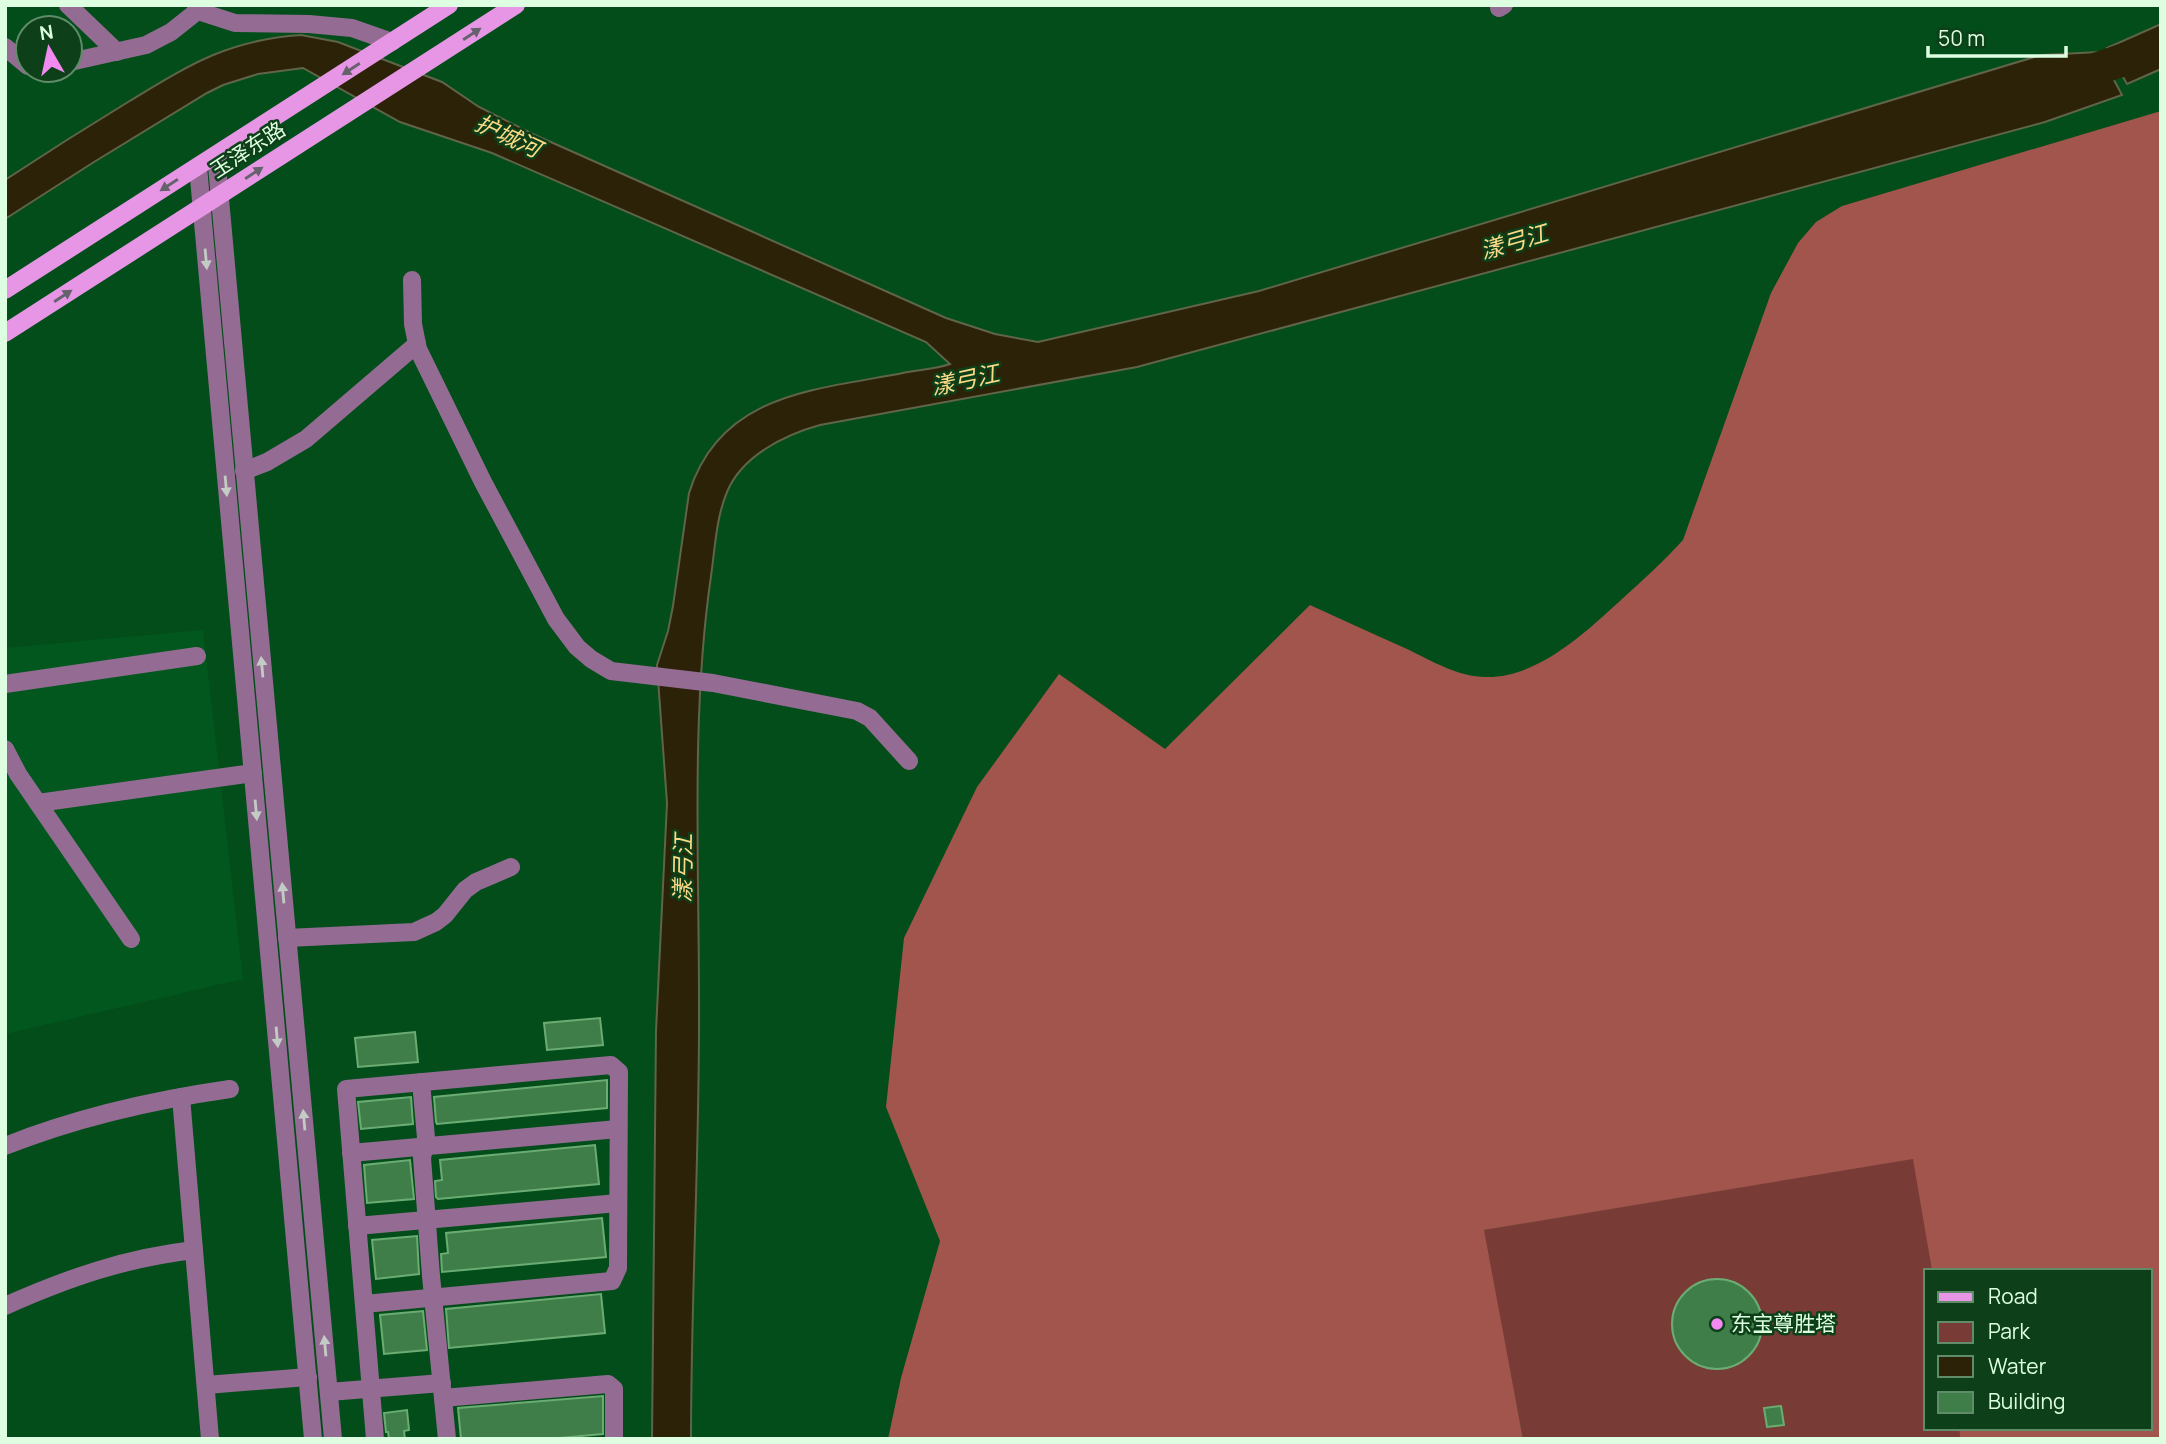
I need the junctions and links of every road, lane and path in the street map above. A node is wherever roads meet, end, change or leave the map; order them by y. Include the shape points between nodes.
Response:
1 (68, 5) edge
2 (449, 5) edge
3 (516, 5) edge
4 (198, 7) edge
5 (392, 42) junction
6 (117, 52) junction
7 (84, 59) edge
8 (216, 155) junction
9 (198, 167) junction
10 (220, 196) junction
11 (201, 207) junction
12 (412, 280) dead end
13 (5, 290) edge
14 (5, 333) edge
15 (417, 344) junction
16 (244, 471) junction
17 (197, 656) dead end
18 (5, 684) edge
19 (5, 749) edge
20 (909, 761) dead end
21 (253, 773) junction
22 (12, 778) edge
23 (38, 803) junction
24 (511, 867) dead end
25 (287, 938) junction
26 (131, 939) dead end
27 (421, 1082) junction
28 (230, 1089) dead end
29 (181, 1097) junction
30 (618, 1129) junction
31 (5, 1146) edge
32 (424, 1147) junction
33 (351, 1153) junction
34 (618, 1203) junction
35 (426, 1220) junction
36 (357, 1226) junction
37 (194, 1250) junction
38 (433, 1298) junction
39 (364, 1304) junction
40 (5, 1306) edge
41 (308, 1377) junction
42 (206, 1385) junction
43 (371, 1389) junction
44 (443, 1391) junction
45 (329, 1392) junction
46 (210, 1439) edge
47 (313, 1439) edge
48 (332, 1439) edge
49 (375, 1439) edge
50 (447, 1439) edge
51 (614, 1439) edge

1 - 6 street
2 - 5 main road, 玉泽东路
10 -> 3 main road, 玉泽东路
4 - 5 street via 235,23 352,28
4 - 6 street via 161,38
5 -> 8 main road, 玉泽东路
6 - 7 street
8 - 9 main road, 玉泽东路
8 - 10 street
9 - 11 street
9 -> 13 main road, 玉泽东路
10 - 11 main road, 玉泽东路
10 - 16 street
14 -> 11 main road, 玉泽东路
11 -> 21 street
12 - 15 street
15 - 16 street via 306,439
15 - 20 street via 483,482 565,634 591,659 611,671 713,683 856,711 870,718
25 -> 16 street
17 - 18 street
19 - 22 street
21 - 23 street
21 -> 41 street
22 - 23 street
23 - 26 street
24 - 25 street via 476,882 445,915 414,932
45 -> 25 street
27 - 30 street via 611,1065 619,1072
27 - 32 street
27 - 33 street via 346,1089
28 - 29 street
29 - 31 street via 110,1112
29 - 37 street
30 - 32 street
30 - 34 street
32 - 33 street
32 - 35 street
33 - 36 street
34 - 35 street
34 - 38 street via 618,1268 612,1281
35 - 36 street
35 - 38 street
36 - 39 street
37 - 40 street via 107,1266
37 - 42 street
38 - 39 street
38 - 44 street
39 - 43 street
41 - 42 street
41 - 47 street
42 - 46 street
43 - 44 street
43 - 45 street
43 - 49 street
44 - 50 street
44 - 51 street via 608,1384 614,1389
45 - 48 street

